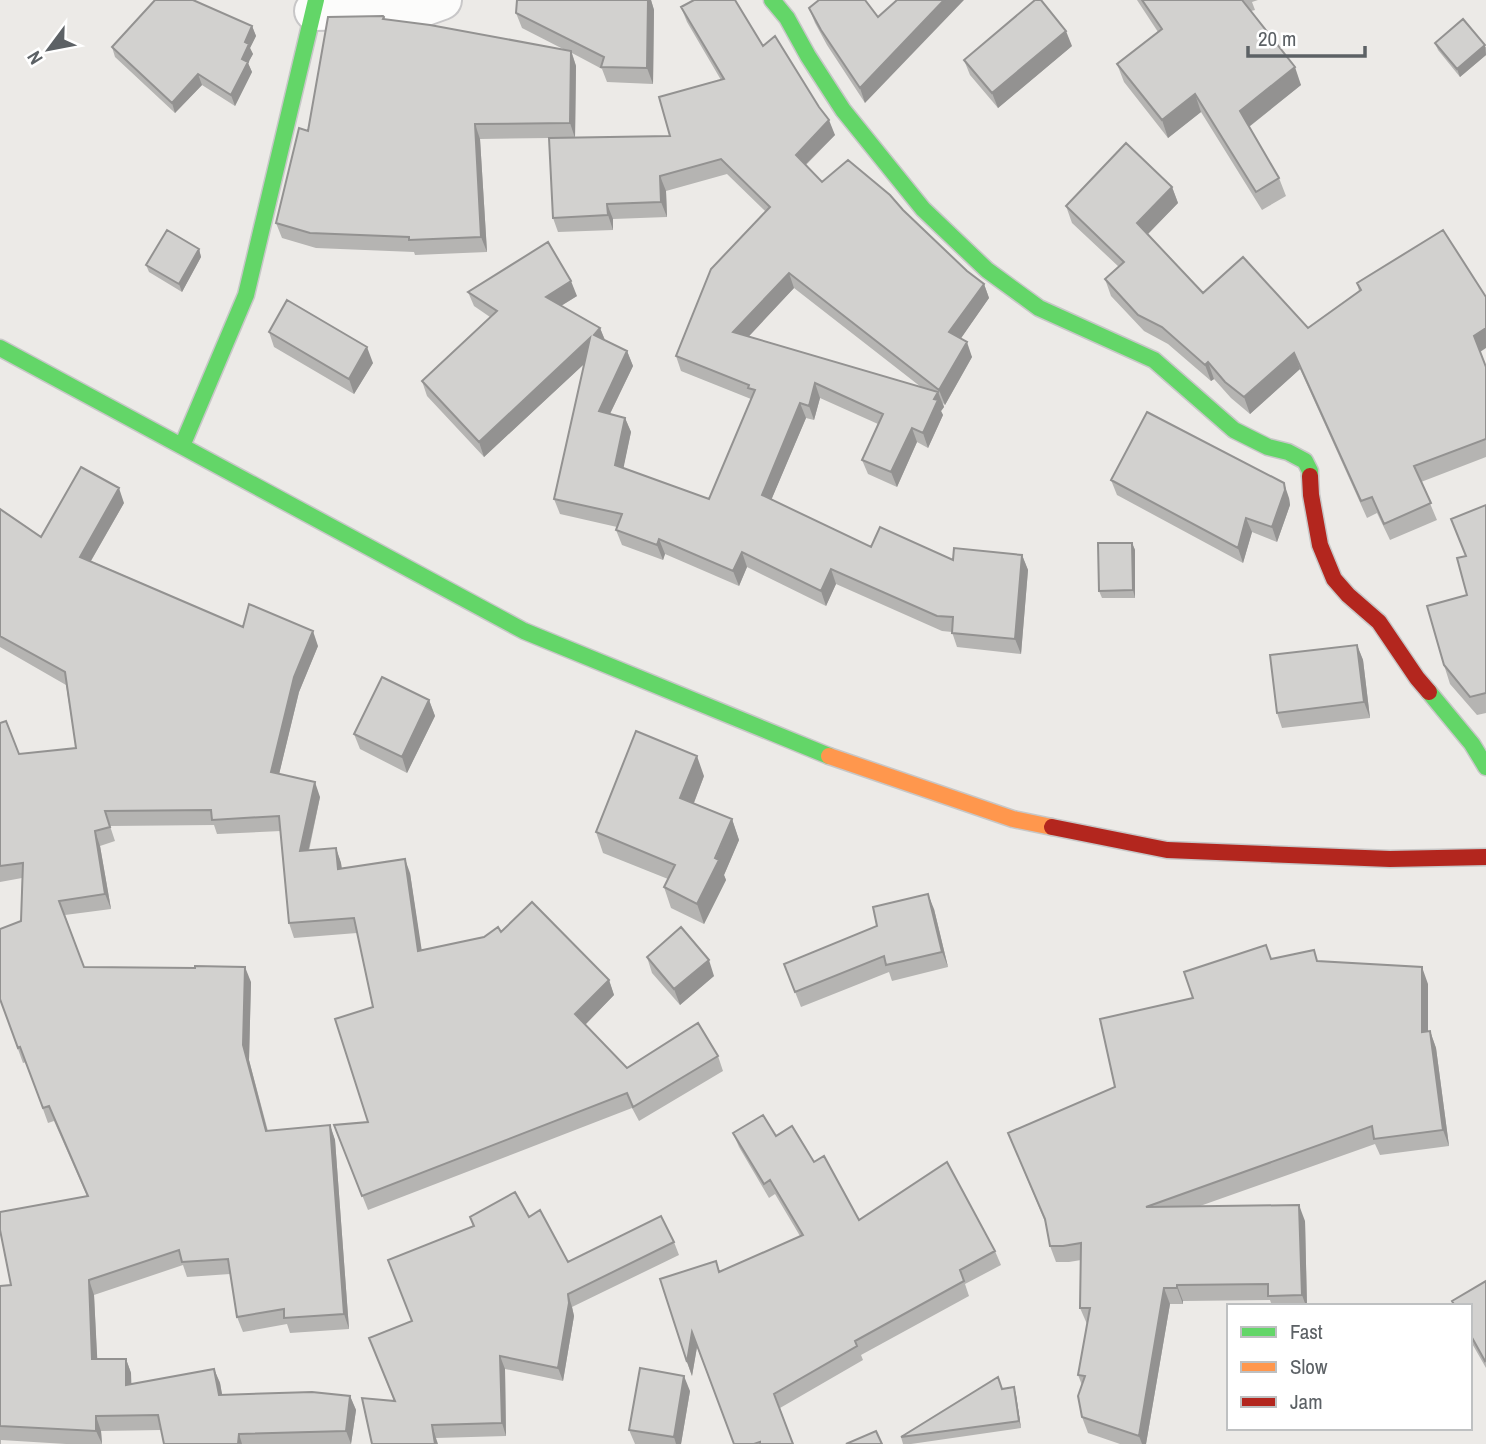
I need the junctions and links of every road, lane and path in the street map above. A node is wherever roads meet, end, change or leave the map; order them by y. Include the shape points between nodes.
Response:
1 (442, 0) edge
2 (772, 0) edge
3 (315, 6) edge
4 (0, 348) edge
5 (182, 446) junction
6 (1486, 766) edge
7 (1486, 857) edge

1 - 3 street via 417,9
2 - 6 main road via 788,18 843,110 923,209 987,270 1039,308 1154,360 1234,430 1304,461 1310,471 1320,545 1334,579 1379,622
3 - 5 main road via 246,295
4 - 5 main road
5 - 7 main road via 524,631 841,761 1013,819 1167,850 1390,859

